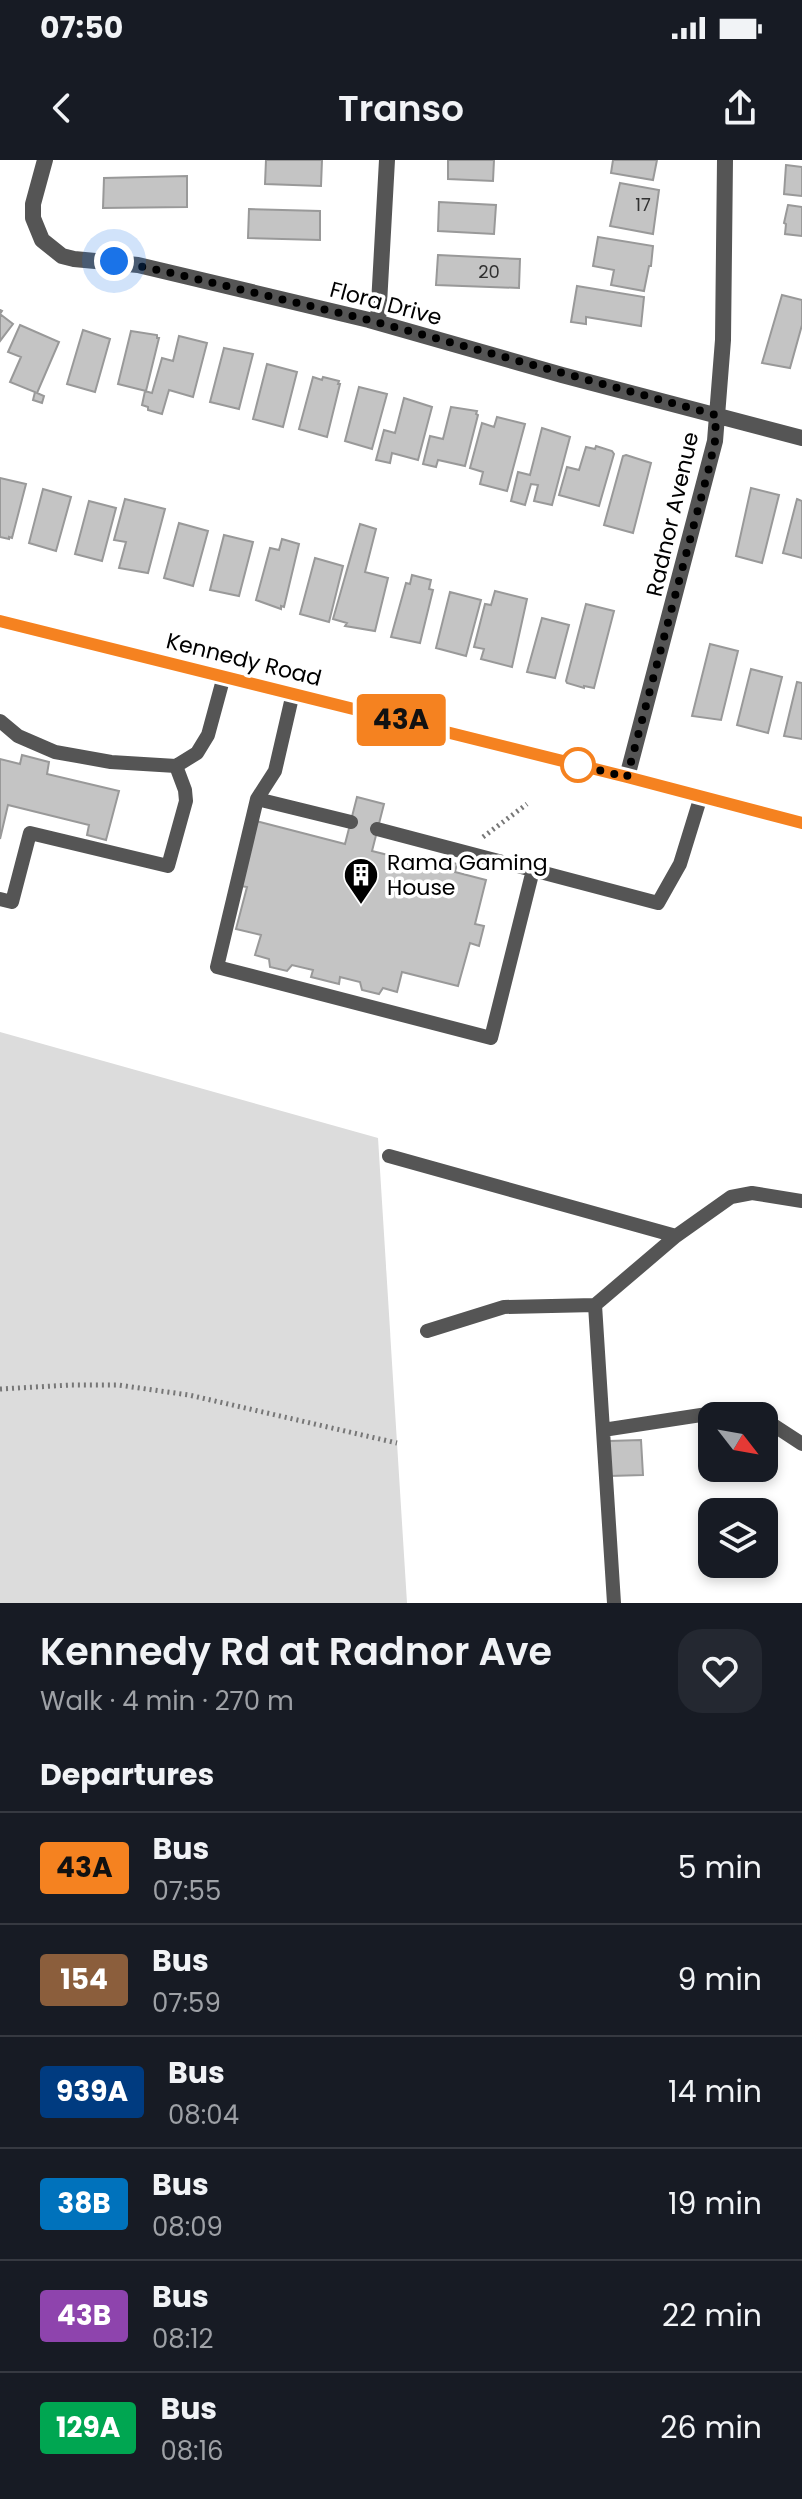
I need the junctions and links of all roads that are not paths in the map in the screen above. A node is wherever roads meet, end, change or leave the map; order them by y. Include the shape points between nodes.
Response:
1 (45, 160) edge
2 (387, 160) edge
3 (725, 160) edge
4 (378, 322) junction
5 (716, 415) junction
6 (802, 438) edge
7 (0, 621) edge
8 (224, 676) junction
9 (293, 693) junction
10 (0, 721) edge
11 (176, 766) junction
12 (627, 777) junction
13 (701, 796) junction
14 (257, 799) junction
15 (351, 822) dead end
16 (802, 823) edge
17 (377, 829) dead end
18 (533, 870) junction
19 (0, 899) edge
20 (389, 1156) dead end
21 (802, 1201) edge
22 (676, 1236) junction
23 (595, 1305) junction
24 (427, 1331) dead end
25 (698, 1415) edge
26 (778, 1428) edge
27 (603, 1430) junction
28 (802, 1444) edge
29 (614, 1603) edge

1 - 4 street, Flora Drive via 33,218 42,240 62,256 151,268
2 - 4 street
3 - 5 street, Radnor Avenue via 723,340
4 - 5 street, Flora Drive
5 - 6 street, Flora Drive
5 - 12 street, Radnor Avenue via 709,468
7 - 8 main road, Kennedy Road
8 - 9 main road, Kennedy Road
8 - 11 lane via 208,735 197,753
9 - 12 main road, Kennedy Road
9 - 14 lane via 275,771
10 - 11 lane via 18,736 55,752
11 - 19 lane via 186,801 168,866 30,833 12,902
12 - 13 main road, Kennedy Road
13 - 16 main road, Kennedy Road
13 - 18 lane via 680,864 658,903
14 - 15 lane
14 - 18 lane via 217,967 461,1031 491,1038
17 - 18 lane
20 - 22 lane
21 - 22 lane via 761,1193 738,1195
22 - 23 lane
23 - 24 lane via 508,1307
23 - 27 lane
25 - 27 lane
26 - 28 lane
27 - 29 lane

